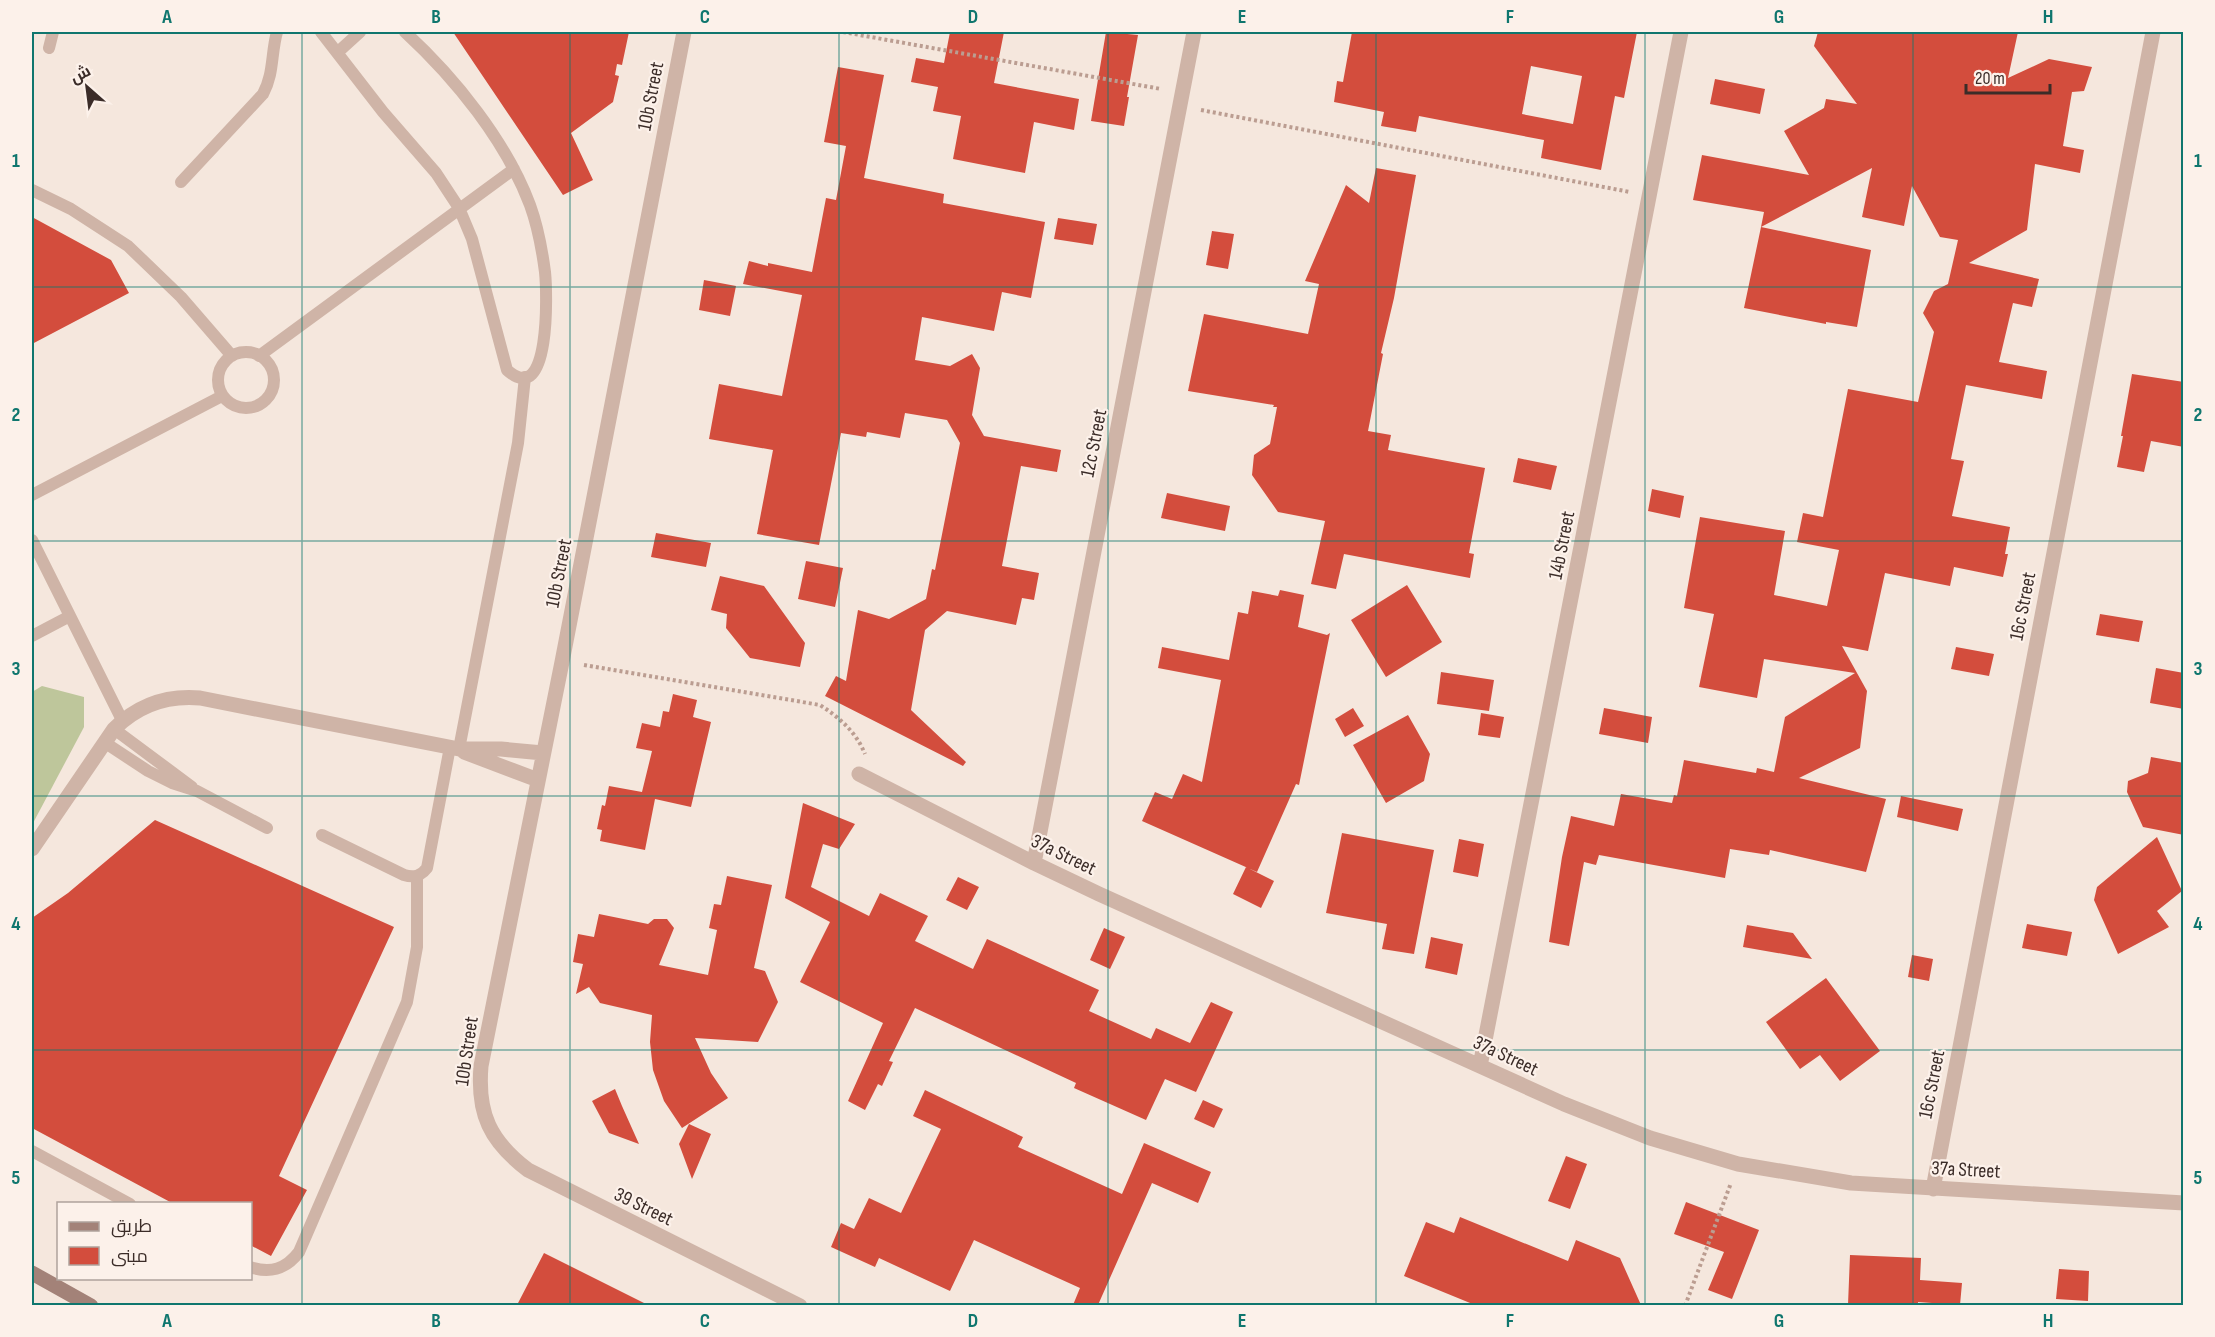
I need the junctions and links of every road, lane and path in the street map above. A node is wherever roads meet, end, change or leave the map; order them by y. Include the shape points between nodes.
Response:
1 (53, 32) edge
2 (277, 32) edge
3 (321, 32) edge
4 (360, 32) edge
5 (405, 32) edge
6 (684, 32) edge
7 (843, 32) edge
8 (1194, 32) edge
9 (1682, 32) edge
10 (2153, 32) edge
11 (50, 48) dead end
12 (338, 52) junction
13 (1181, 99) junction
14 (514, 169) junction
15 (182, 182) dead end
16 (32, 190) edge
17 (1651, 195) junction
18 (459, 208) junction
19 (232, 356) junction
20 (259, 356) junction
21 (525, 377) junction
22 (222, 396) junction
23 (32, 495) edge
24 (32, 540) edge
25 (70, 616) junction
26 (32, 636) edge
27 (562, 662) junction
28 (118, 724) junction
29 (104, 742) junction
30 (454, 748) junction
31 (543, 753) junction
32 (866, 777) joint
33 (538, 780) junction
34 (197, 791) junction
35 (267, 828) dead end
36 (322, 835) dead end
37 (32, 849) edge
38 (1034, 863) junction
39 (417, 876) junction
40 (1480, 1066) junction
41 (487, 1122) joint
42 (32, 1151) edge
43 (1738, 1164) junction
44 (1933, 1188) junction
45 (128, 1202) edge
46 (2184, 1203) edge
47 (252, 1268) edge
48 (32, 1273) edge
49 (91, 1305) edge
50 (800, 1305) edge
51 (1685, 1305) edge

1 - 11 lane
2 - 15 lane via 271,76 263,94
3 - 12 lane
4 - 12 lane
5 - 14 lane via 483,120
6 - 27 street, 10b Street
7 - 13 path
8 - 13 street, 12c Street
9 - 17 street, 14b Street
10 - 44 street, 16c Street
12 - 18 lane via 436,173
13 - 17 path
13 - 38 street, 12c Street
14 - 18 lane
14 - 21 lane via 537,224 545,274 541,358 536,371
16 - 19 lane via 71,209 128,246 181,297
17 - 40 street, 14b Street
18 - 20 lane
18 - 21 lane via 472,239 505,363 512,374
19 - 20 lane via 241,352
19 - 22 lane via 220,369
20 - 22 lane via 267,361 274,378 269,396 255,407 246,408 237,407
21 - 30 lane via 518,443
22 - 23 lane
24 - 25 lane
25 - 26 lane
25 - 28 lane
27 - 31 street, 10b Street
27 - 32 path via 820,705 853,733 862,748
28 - 29 street
28 - 30 street via 159,700 193,697
28 - 34 lane
29 - 34 lane via 148,771
29 - 37 street
30 - 31 street
30 - 33 street
30 - 39 lane via 427,868
31 - 33 street, 10b Street
32 - 38 street, 37a Street
33 - 41 street, 10b Street via 481,1066 482,1104
34 - 35 lane
36 - 39 lane via 404,876
38 - 40 street, 37a Street
39 - 47 lane via 417,947 408,1002 299,1252 283,1267 261,1271
40 - 43 street, 37a Street via 1650,1138
41 - 50 street, 39 Street via 504,1149 528,1170
42 - 45 lane
43 - 44 street, 37a Street via 1851,1183
43 - 51 path
44 - 46 street, 37a Street
48 - 49 main road

